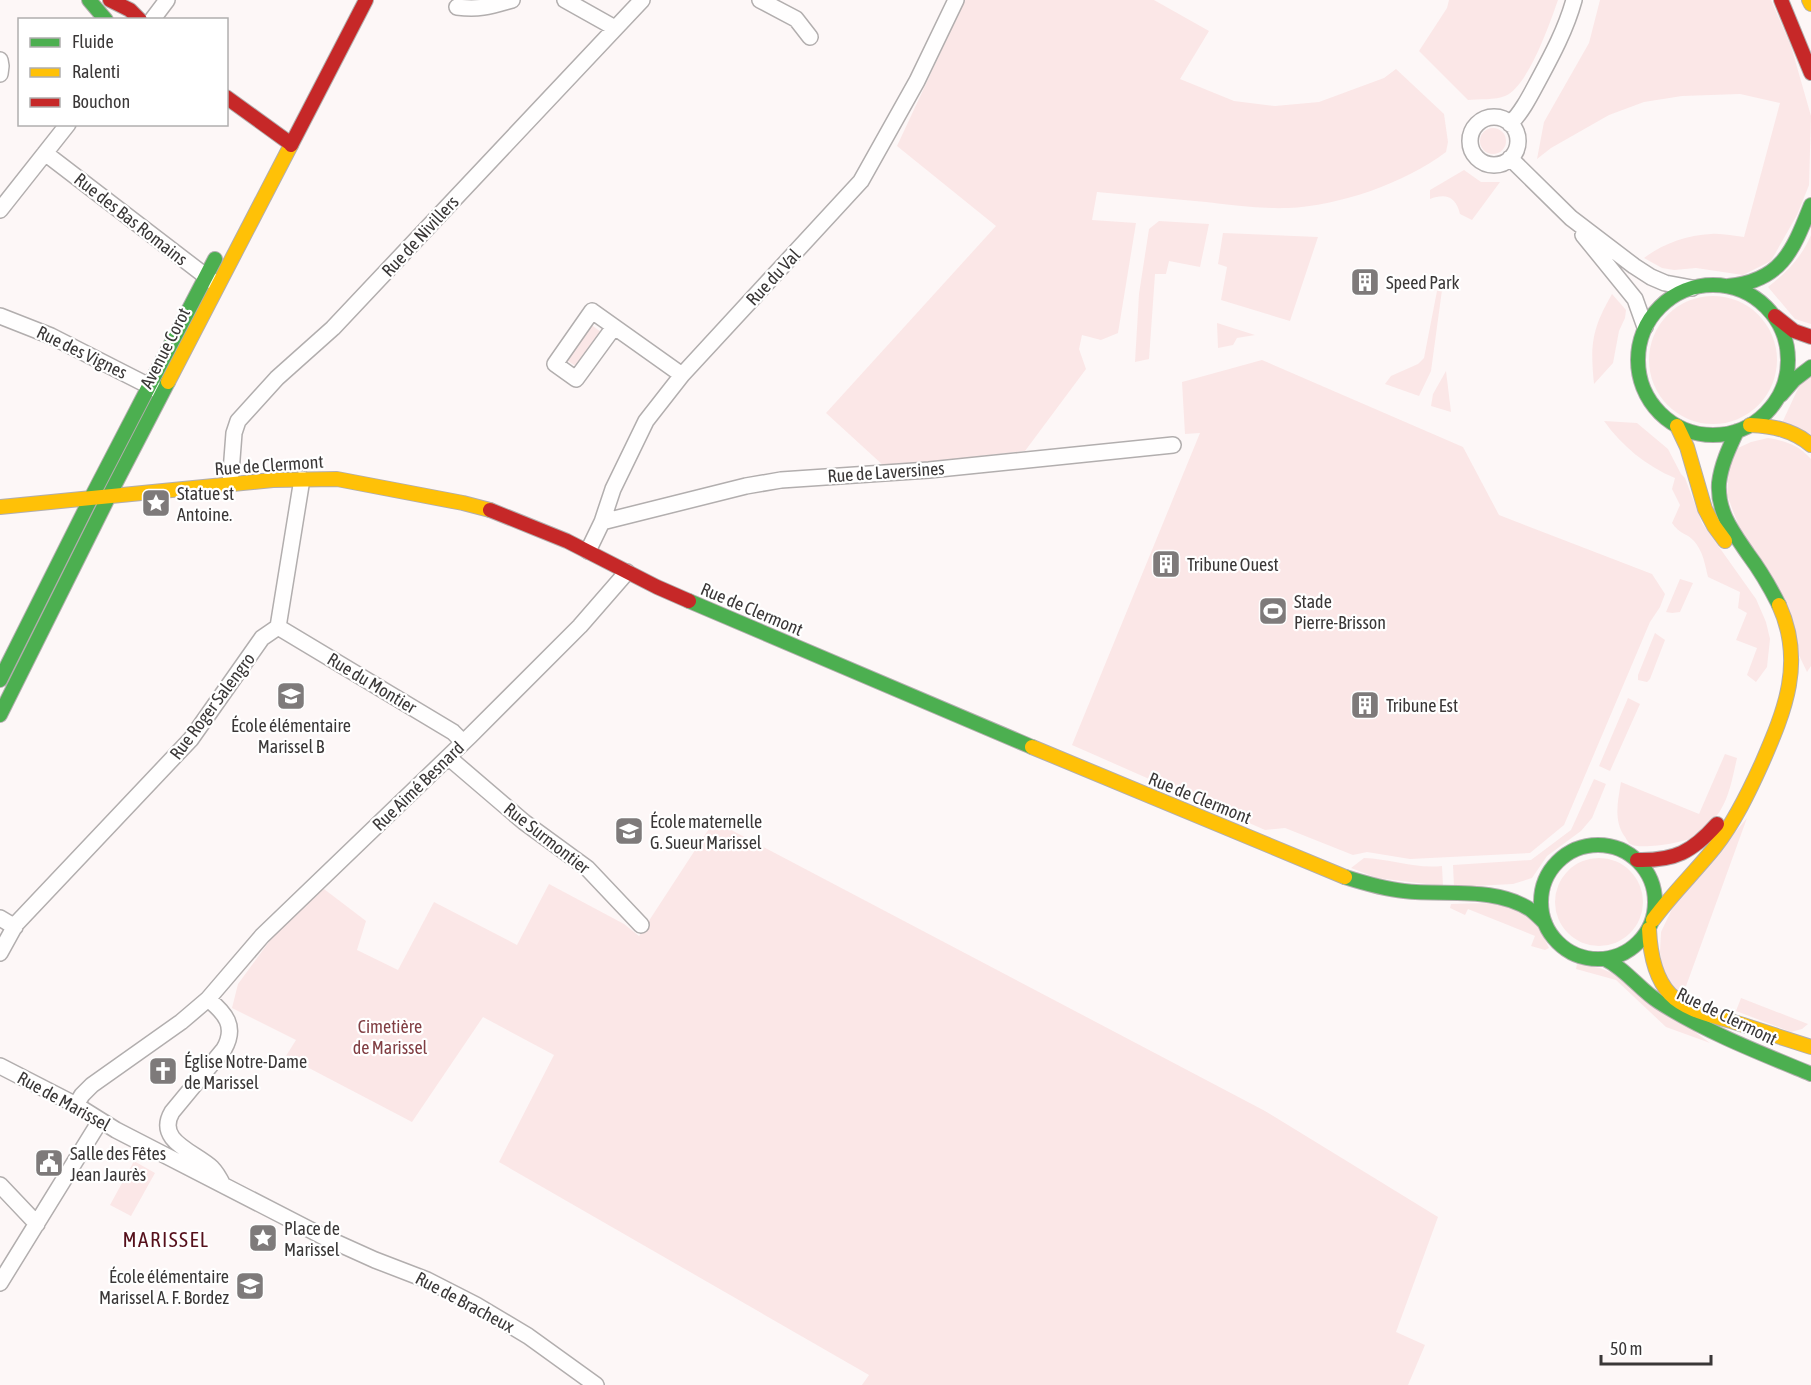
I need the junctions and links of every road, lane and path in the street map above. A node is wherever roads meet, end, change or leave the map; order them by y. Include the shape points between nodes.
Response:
1 (89, 0) edge
2 (110, 0) edge
3 (167, 0) edge
4 (366, 0) edge
5 (512, 0) edge
6 (566, 0) edge
7 (642, 0) edge
8 (760, 0) edge
9 (956, 0) edge
10 (1574, 0) edge
11 (1781, 0) edge
12 (1795, 0) edge
13 (1809, 0) edge
14 (1811, 4) edge
15 (457, 7) dead end
16 (104, 18) edge
17 (138, 18) edge
18 (154, 18) edge
19 (1806, 19) dead end
20 (615, 28) junction
21 (810, 37) dead end
22 (0, 60) edge
23 (1811, 73) edge
24 (0, 75) edge
25 (228, 98) edge
26 (1510, 124) junction
27 (66, 126) edge
28 (282, 138) junction
29 (45, 153) junction
30 (1510, 158) junction
31 (1811, 205) edge
32 (0, 210) edge
33 (1570, 218) junction
34 (222, 246) dead end
35 (212, 281) junction
36 (1727, 286) junction
37 (1692, 288) junction
38 (1771, 313) junction
39 (0, 315) edge
40 (614, 327) dead end
41 (1645, 327) junction
42 (1811, 337) edge
43 (1811, 367) edge
44 (682, 375) junction
45 (156, 389) junction
46 (1776, 401) junction
47 (1677, 426) junction
48 (1744, 428) junction
49 (1811, 445) edge
50 (1173, 446) dead end
51 (302, 478) junction
52 (230, 485) junction
53 (109, 496) junction
54 (91, 498) junction
55 (0, 507) edge
56 (603, 522) junction
57 (588, 551) junction
58 (627, 572) junction
59 (278, 627) junction
60 (0, 680) edge
61 (0, 715) edge
62 (463, 742) junction
63 (448, 757) junction
64 (1637, 860) junction
65 (1548, 874) junction
66 (1468, 895) junction
67 (0, 918) edge
68 (1545, 923) junction
69 (641, 925) dead end
70 (1651, 925) junction
71 (15, 927) junction
72 (0, 953) edge
73 (1605, 959) junction
74 (208, 999) junction
75 (1811, 1047) edge
76 (0, 1066) edge
77 (1811, 1074) edge
78 (76, 1105) junction
79 (100, 1121) junction
80 (0, 1185) edge
81 (223, 1186) junction
82 (37, 1224) junction
83 (324, 1237) joint
84 (0, 1282) edge
85 (596, 1385) edge

1 - 16 main road
2 - 17 main road
3 - 18 street
4 - 28 main road, Avenue Corot
5 - 15 street via 485,8
6 - 20 street
7 - 20 street, Rue de Nivillers
8 - 21 street via 796,19
9 - 44 street, Rue du Val via 923,71 861,181
10 - 26 street via 1554,51
11 - 23 main road
12 - 19 main road
13 - 14 main road
20 - 52 street, Rue de Nivillers via 333,328 277,378 238,421 232,441
22 - 24 street
25 - 28 main road
26 - 30 street via 1517,142
26 - 30 street via 1498,118 1484,119 1474,128 1470,140 1474,154 1484,163 1498,164
27 - 29 street
28 - 35 main road, Avenue Corot
29 - 32 street
29 - 35 street, Rue des Bas Romains
30 - 33 street
31 - 36 main road via 1799,236 1777,267 1758,281
33 - 37 street via 1651,277
33 - 41 street via 1635,299
34 - 35 main road, Avenue Corot
35 - 45 main road, Avenue Corot
36 - 37 main road
36 - 38 main road via 1759,300
37 - 41 main road via 1666,301
38 - 42 main road via 1794,331
38 - 46 main road via 1783,333 1788,356 1785,380
39 - 45 street, Rue des Vignes
40 - 44 street
41 - 47 main road via 1638,357 1641,382 1652,405
43 - 46 main road
44 - 56 street, Rue du Val via 641,430 609,497
45 - 53 main road, Avenue Corot
45 - 54 main road, Avenue Corot
46 - 48 main road
47 - 48 main road via 1706,435
47 - 64 main road via 1709,517 1771,611 1781,645 1781,673 1769,720 1740,785 1716,824 1701,841 1679,856
48 - 49 main road via 1790,431
48 - 70 main road via 1726,454 1719,499 1728,525 1785,615 1791,653 1790,686 1770,743 1737,814
50 - 56 street, Rue de Laversines via 781,480
51 - 52 main road, Rue de Clermont
51 - 57 main road, Rue de Clermont via 337,479 479,506
51 - 59 street
52 - 53 main road, Rue de Clermont
53 - 54 main road, Rue de Clermont
53 - 61 main road, Avenue Corot
54 - 55 main road, Rue de Clermont
54 - 60 main road, Avenue Corot
56 - 57 street, Rue du Val
57 - 58 main road, Rue de Clermont
58 - 62 street, Rue Aimé Besnard via 592,614
58 - 66 main road, Rue de Clermont via 718,614 1337,874 1405,891
59 - 62 street, Rue du Montier via 453,732
59 - 71 street, Rue Roger Salengro via 262,638 191,739
62 - 63 street, Rue Aimé Besnard
63 - 69 street, Rue Surmontier via 524,822 587,868
63 - 74 street, Rue Aimé Besnard via 279,919
64 - 65 main road via 1617,848 1592,845 1568,854
64 - 70 main road via 1654,887 1656,900
65 - 66 main road, Rue de Clermont via 1525,890
65 - 68 main road via 1541,901
66 - 68 main road, Rue de Clermont via 1514,900 1533,910
67 - 71 street
68 - 73 main road via 1568,951
70 - 73 main road via 1628,951
70 - 75 main road, Rue de Clermont via 1650,946 1657,973 1676,999
71 - 72 street, Rue Roger Salengro
73 - 77 main road, Rue de Clermont via 1673,1011
74 - 78 street, Rue Aimé Besnard via 92,1084
74 - 81 street, Rue de Marissel via 228,1021 227,1042 168,1119 167,1129 171,1137 212,1168
76 - 78 street, Rue de Marissel
78 - 79 street, Rue de Marissel
79 - 81 street, Rue de Marissel
79 - 82 street
80 - 82 street
81 - 83 street, Rue de Marissel
82 - 84 street
83 - 85 street, Rue de Bracheux via 476,1305 528,1336

